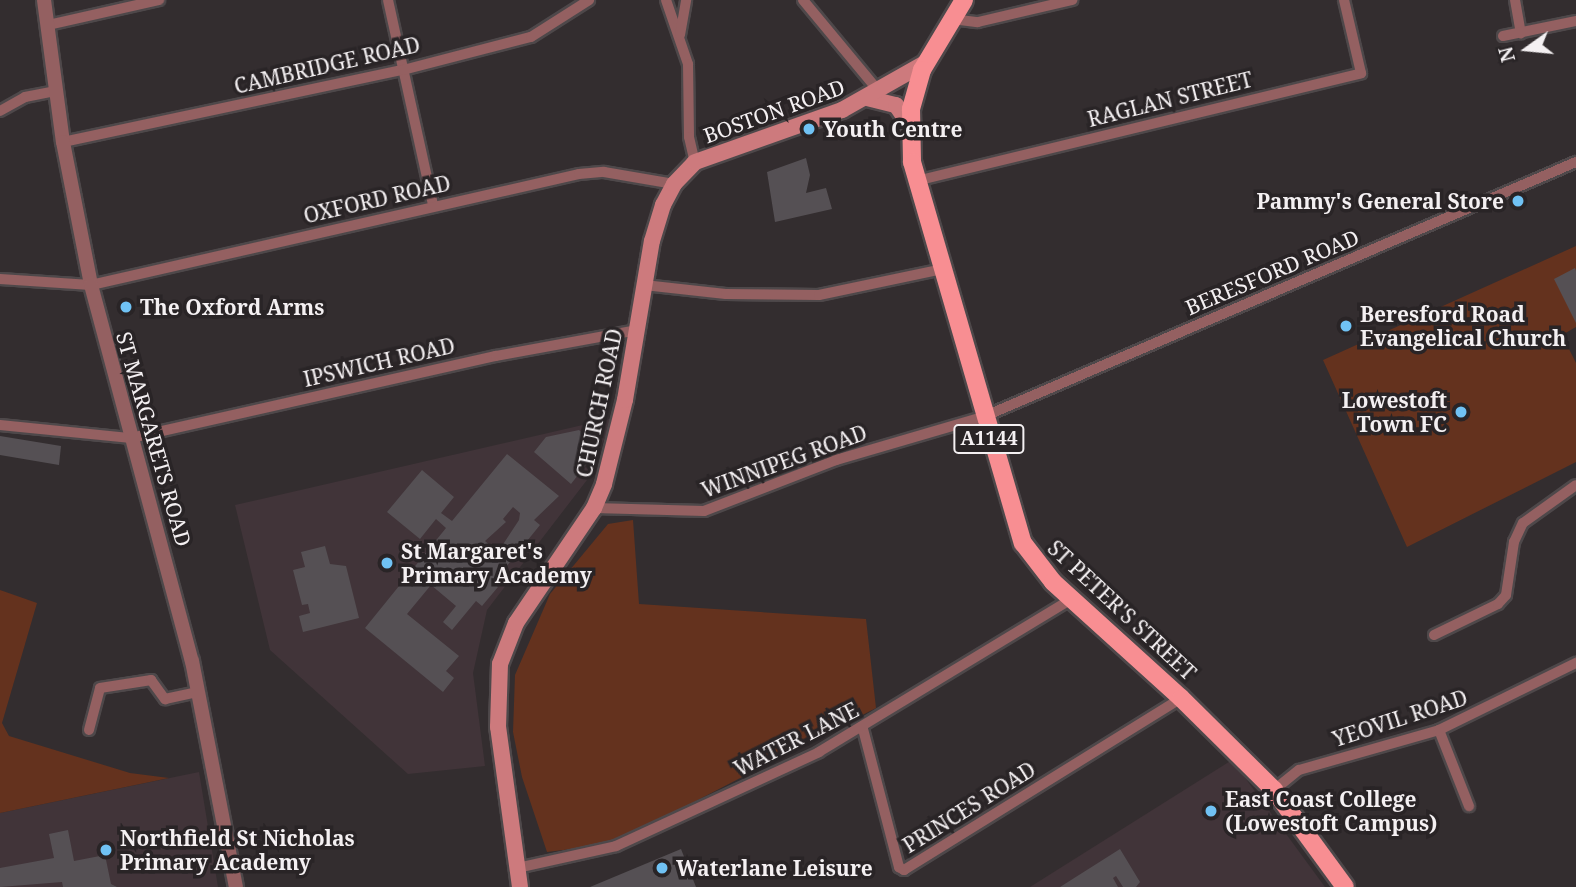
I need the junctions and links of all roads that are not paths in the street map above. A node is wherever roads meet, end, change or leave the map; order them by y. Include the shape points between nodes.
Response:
1 (44, 0) edge
2 (159, 0) edge
3 (388, 0) edge
4 (589, 0) edge
5 (666, 0) edge
6 (686, 0) edge
7 (803, 0) edge
8 (964, 0) edge
9 (1072, 0) edge
10 (1344, 0) edge
11 (1516, 0) edge
12 (952, 19) junction
13 (1576, 21) edge
14 (48, 25) junction
15 (1521, 33) junction
16 (1503, 36) dead end
17 (680, 38) junction
18 (925, 64) junction
19 (404, 71) junction
20 (57, 92) junction
21 (874, 95) junction
22 (0, 111) edge
23 (911, 127) junction
24 (64, 142) junction
25 (695, 162) junction
26 (1576, 162) edge
27 (916, 181) junction
28 (674, 184) junction
29 (433, 205) junction
30 (942, 269) junction
31 (0, 279) edge
32 (91, 285) junction
33 (644, 285) junction
34 (637, 330) junction
35 (983, 417) junction
36 (0, 425) edge
37 (131, 438) junction
38 (1576, 485) edge
39 (594, 508) junction
40 (1072, 599) junction
41 (1434, 635) dead end
42 (1576, 663) edge
43 (198, 692) junction
44 (1181, 698) junction
45 (863, 729) junction
46 (89, 730) dead end
47 (1439, 730) junction
48 (1274, 790) junction
49 (1469, 807) dead end
50 (517, 868) junction
51 (236, 887) edge
52 (520, 887) edge
53 (1345, 887) edge

1 - 14 street, ST MARGARETS ROAD
2 - 14 street
3 - 19 street
4 - 19 street, CAMBRIDGE ROAD via 531,37
5 - 17 street
6 - 17 street
7 - 21 street
8 - 12 main road, ST PETER'S STREET / A1144
9 - 12 street via 978,22
10 - 27 street, RAGLAN STREET via 1361,73
11 - 15 street
12 - 18 main road, ST PETER'S STREET / A1144
13 - 15 street
14 - 20 street, ST MARGARETS ROAD
15 - 16 street
17 - 25 street via 690,80 689,137
18 - 21 main road, BOSTON ROAD
18 - 23 main road, ST PETER'S STREET / A1144 via 911,109
19 - 24 street, CAMBRIDGE ROAD
19 - 29 street
20 - 22 street via 25,97
20 - 24 street, ST MARGARETS ROAD
21 - 23 main road, BOSTON ROAD via 896,105
21 - 25 main road, BOSTON ROAD
23 - 27 main road, ST PETER'S STREET / A1144
24 - 32 street, ST MARGARETS ROAD
25 - 28 main road, CHURCH ROAD
26 - 35 street, BERESFORD ROAD
27 - 30 main road, ST PETER'S STREET / A1144
28 - 29 street, OXFORD ROAD via 604,172
28 - 33 main road, CHURCH ROAD via 652,241
29 - 32 street, OXFORD ROAD
30 - 33 street via 819,295 726,294
30 - 35 main road, ST PETER'S STREET / A1144
31 - 32 street, OXFORD ROAD
32 - 37 street, ST MARGARETS ROAD
33 - 34 main road, CHURCH ROAD
34 - 37 street, IPSWICH ROAD via 496,356
34 - 39 main road, CHURCH ROAD via 613,453
35 - 39 street, WINNIPEG ROAD via 836,460 704,511
35 - 40 main road, ST PETER'S STREET / A1144 via 1023,544 1034,562
36 - 37 street, IPSWICH ROAD
37 - 43 street, ST MARGARETS ROAD
38 - 41 street via 1523,523 1514,542 1506,595 1498,604
39 - 50 main road, CHURCH ROAD via 516,623 500,664 497,716
40 - 44 main road, ST PETER'S STREET / A1144
40 - 45 street, WATER LANE
42 - 47 street, YEOVIL ROAD
43 - 46 street via 165,699 152,680 100,688
43 - 51 street, ST MARGARETS ROAD
44 - 45 street, PRINCES ROAD via 904,870 899,867
44 - 48 main road, ST PETER'S STREET / A1144
45 - 50 street, WATER LANE via 616,846
47 - 48 street, YEOVIL ROAD via 1299,770
47 - 49 street
48 - 53 main road, ST PETER'S STREET / A1144
50 - 52 main road, CHURCH ROAD

